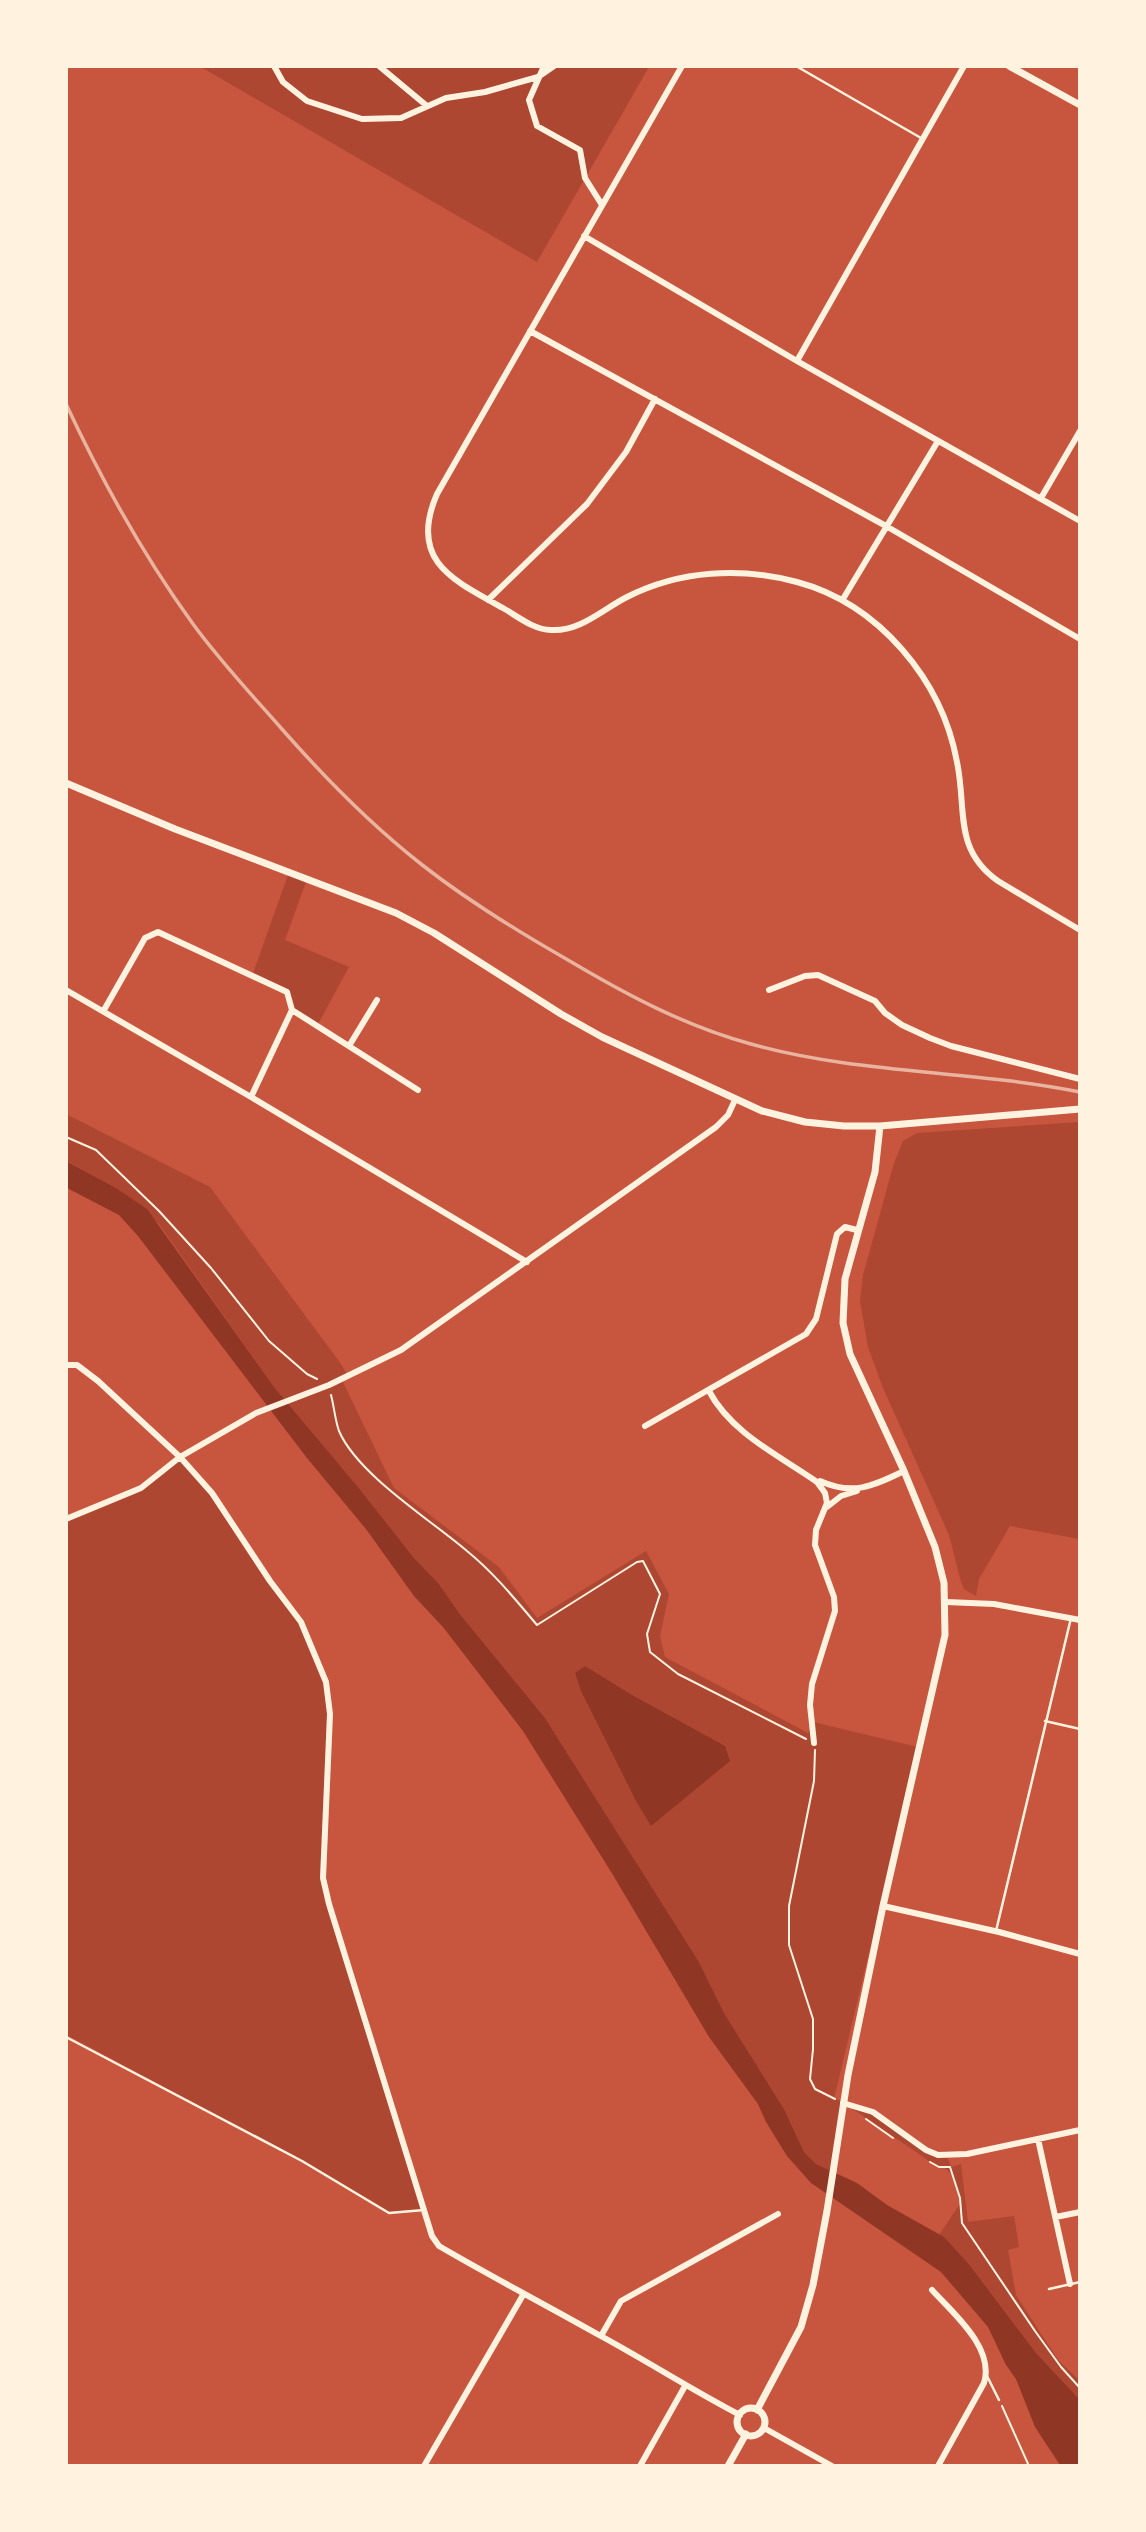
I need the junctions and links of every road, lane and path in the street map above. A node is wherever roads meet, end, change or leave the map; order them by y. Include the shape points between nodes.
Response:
1 (274, 66) edge
2 (379, 66) edge
3 (544, 66) edge
4 (554, 66) edge
5 (682, 66) edge
6 (796, 66) edge
7 (964, 66) edge
8 (1009, 66) edge
9 (538, 77) junction
10 (1080, 105) edge
11 (427, 106) junction
12 (923, 139) junction
13 (602, 205) junction
14 (584, 236) junction
15 (530, 331) junction
16 (797, 361) junction
17 (655, 399) junction
18 (1080, 431) edge
19 (938, 441) junction
20 (1041, 498) junction
21 (1080, 521) edge
22 (886, 526) junction
23 (844, 599) junction
24 (488, 600) junction
25 (1080, 639) edge
26 (66, 783) edge
27 (1080, 919) edge
28 (1077, 929) edge
29 (66, 990) edge
30 (769, 990) dead end
31 (377, 1000) dead end
32 (104, 1010) junction
33 (292, 1010) junction
34 (349, 1046) junction
35 (1080, 1079) edge
36 (418, 1090) dead end
37 (251, 1097) junction
38 (735, 1100) junction
39 (1080, 1109) edge
40 (880, 1126) junction
41 (66, 1137) edge
42 (857, 1230) junction
43 (527, 1262) junction
44 (66, 1365) edge
45 (329, 1385) junction
46 (709, 1391) junction
47 (645, 1426) dead end
48 (180, 1457) junction
49 (904, 1471) junction
50 (809, 1476) junction
51 (872, 1486) junction
52 (823, 1513) junction
53 (66, 1519) edge
54 (946, 1602) junction
55 (1070, 1618) junction
56 (1080, 1620) edge
57 (1045, 1721) junction
58 (1080, 1728) edge
59 (814, 1743) junction
60 (883, 1906) junction
61 (996, 1931) junction
62 (1080, 1954) edge
63 (69, 2038) edge
64 (66, 2043) edge
65 (843, 2103) junction
66 (1080, 2130) edge
67 (1038, 2139) junction
68 (950, 2168) dead end
69 (424, 2210) junction
70 (1080, 2212) edge
71 (778, 2214) dead end
72 (1056, 2217) junction
73 (1080, 2282) edge
74 (1070, 2284) junction
75 (1049, 2289) dead end
76 (932, 2290) dead end
77 (523, 2295) junction
78 (601, 2336) junction
79 (986, 2374) junction
80 (685, 2386) junction
81 (1080, 2388) edge
82 (999, 2399) joint
83 (757, 2410) junction
84 (740, 2415) junction
85 (764, 2428) junction
86 (746, 2434) junction
87 (424, 2466) edge
88 (640, 2466) edge
89 (728, 2466) edge
90 (832, 2466) edge
91 (938, 2466) edge
92 (1028, 2466) edge

1 - 11 street via 283,82 307,101 362,119 401,118
2 - 11 street
3 - 9 street
4 - 9 street
5 - 13 street
6 - 12 lane
7 - 12 street
8 - 10 street
9 - 11 street
9 - 13 street via 529,100 537,126 580,150 585,178
12 - 16 street
13 - 14 street
14 - 15 street
14 - 16 street
15 - 17 street
15 - 24 street via 432,506 428,539 434,559 465,587
16 - 19 street
17 - 22 street
17 - 24 street via 626,452 587,504
18 - 20 street
19 - 20 street
19 - 22 street
20 - 21 street
22 - 23 street
22 - 25 street
23 - 24 street via 767,575 709,573 647,588 593,618 551,631
23 - 28 street via 897,644 939,706 958,763 965,837 974,858 998,881
26 - 38 street via 396,913 601,1037
27 - 28 street
29 - 32 street
30 - 35 street via 818,975 875,1001 902,1025 930,1038
31 - 34 street
32 - 33 street via 145,938 158,932 287,992
32 - 37 street
33 - 34 street
33 - 37 street
34 - 36 street
37 - 43 street
38 - 40 street via 804,1122
38 - 43 street via 716,1127
39 - 40 street
40 - 42 street via 875,1172
41 - 45 path via 96,1150 211,1268 270,1341 307,1374
42 - 46 street via 845,1227 837,1234 809,1331
42 - 49 street via 845,1279 844,1330 850,1354
43 - 45 street via 401,1350
44 - 48 street via 77,1365 98,1381
45 - 48 street via 256,1413
45 - 59 path via 339,1430 351,1451 397,1497 477,1559 537,1625 643,1561 660,1594 647,1634 650,1653 678,1674
46 - 47 street
46 - 50 street via 737,1426
48 - 53 street via 141,1488
48 - 69 street via 212,1493 301,1622 326,1682 330,1714 323,1878
49 - 51 street
49 - 54 street via 935,1547
50 - 51 street via 834,1487
50 - 52 street via 825,1493
51 - 52 street via 841,1496
52 - 59 street via 815,1545 835,1611 812,1684
54 - 55 street via 994,1604
54 - 60 street via 942,1650
55 - 56 street
55 - 57 lane
57 - 58 lane
57 - 61 lane
59 - 65 path via 816,1768 789,1906 789,1945 813,2019 810,2079 815,2088
60 - 61 street
60 - 65 street
61 - 62 street
63 - 64 lane
63 - 69 lane via 302,2161 389,2213
65 - 67 street via 873,2112 938,2155 956,2156
65 - 83 street via 813,2285 801,2327
66 - 67 street
67 - 72 street
68 - 81 path via 962,2223 1035,2332
69 - 77 street via 439,2246
70 - 72 street
71 - 78 street via 621,2301
72 - 74 street
73 - 74 lane
74 - 75 lane
76 - 79 street via 981,2351
77 - 78 street
77 - 87 street
78 - 80 street
79 - 82 lane
79 - 91 street
80 - 84 street
80 - 88 street
82 - 92 path
83 - 84 street
83 - 85 street via 765,2419
84 - 86 street via 739,2428
85 - 86 street via 758,2434
85 - 90 street
86 - 89 street

